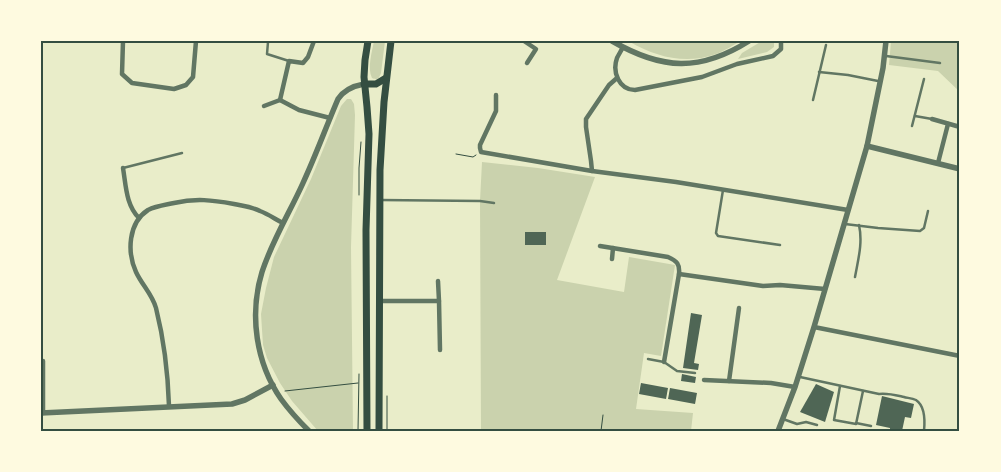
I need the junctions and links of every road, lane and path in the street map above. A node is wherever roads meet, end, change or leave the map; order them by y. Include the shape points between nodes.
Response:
1 (123, 41) edge
2 (196, 41) edge
3 (314, 41) edge
4 (368, 41) edge
5 (391, 41) edge
6 (524, 41) edge
7 (612, 41) edge
8 (749, 41) edge
9 (781, 41) edge
10 (886, 41) edge
11 (268, 42) edge
12 (826, 45) dead end
13 (623, 47) junction
14 (884, 55) junction
15 (289, 61) junction
16 (528, 63) dead end
17 (940, 63) dead end
18 (819, 72) junction
19 (386, 78) junction
20 (617, 78) junction
21 (924, 79) dead end
22 (880, 82) junction
23 (364, 84) junction
24 (496, 95) dead end
25 (280, 100) junction
26 (813, 100) dead end
27 (264, 106) dead end
28 (915, 116) junction
29 (330, 118) junction
30 (932, 119) joint
31 (948, 124) junction
32 (912, 126) dead end
33 (960, 126) edge
34 (867, 146) junction
35 (481, 152) junction
36 (182, 153) dead end
37 (456, 154) dead end
38 (938, 163) junction
39 (123, 168) joint
40 (960, 168) edge
41 (592, 171) junction
42 (723, 190) junction
43 (379, 200) junction
44 (494, 203) dead end
45 (848, 210) junction
46 (928, 211) dead end
47 (139, 218) junction
48 (283, 223) junction
49 (844, 223) junction
50 (860, 225) junction
51 (780, 245) dead end
52 (600, 246) dead end
53 (613, 248) junction
54 (612, 259) dead end
55 (679, 274) junction
56 (855, 277) dead end
57 (438, 282) dead end
58 (825, 289) junction
59 (379, 301) junction
60 (438, 301) junction
61 (739, 308) dead end
62 (814, 326) junction
63 (440, 350) dead end
64 (960, 356) edge
65 (648, 359) dead end
66 (43, 361) dead end
67 (664, 362) junction
68 (695, 373) dead end
69 (359, 375) dead end
70 (798, 377) junction
71 (704, 380) dead end
72 (729, 381) junction
73 (359, 383) junction
74 (273, 385) junction
75 (840, 386) junction
76 (795, 387) junction
77 (387, 389) dead end
78 (276, 391) junction
79 (863, 391) junction
80 (169, 406) junction
81 (42, 413) edge
82 (603, 415) dead end
83 (783, 419) junction
84 (856, 422) junction
85 (817, 425) dead end
86 (871, 426) dead end
87 (308, 431) edge
88 (358, 431) edge
89 (367, 431) edge
90 (379, 431) edge
91 (388, 431) edge
92 (601, 431) edge
93 (778, 431) edge
94 (924, 431) edge

1 - 2 street via 122,74 132,83 174,89 186,85 193,77
3 - 15 street via 303,63
4 - 23 main road
5 - 19 main road
6 - 16 street via 536,49
7 - 13 street
8 - 13 street via 732,52 692,63 650,59
9 - 20 street via 781,49 773,56 737,64 702,77 635,90 624,88
10 - 14 street
11 - 15 lane via 267,54
12 - 18 lane
13 - 20 street via 617,59
14 - 17 lane
14 - 22 street
15 - 25 street
18 - 22 lane
18 - 26 lane
19 - 23 main road via 376,84
19 - 43 main road
20 - 41 street via 586,118
21 - 28 lane
22 - 34 street
23 - 29 street via 342,94
23 - 89 main road via 369,134
24 - 35 street via 496,111 480,145
25 - 27 street
25 - 29 street via 299,110
28 - 30 lane
28 - 32 lane
29 - 48 street
30 - 31 street
31 - 33 street
31 - 38 street
34 - 38 street
34 - 45 street
35 - 37 path via 472,157
35 - 41 street
36 - 39 lane
38 - 40 street
39 - 47 street via 130,206
41 - 42 street
42 - 45 street
42 - 51 lane via 718,236
43 - 44 lane
43 - 59 main road
45 - 49 street
46 - 50 lane via 924,228 920,231
47 - 48 street via 157,206 188,200 213,200 254,209
47 - 80 street via 132,233 131,256 136,273 156,307 168,372
48 - 74 street via 262,272 256,303 259,348
49 - 50 lane
49 - 58 street
50 - 56 lane
52 - 53 street
53 - 54 street
53 - 55 street via 668,257 680,266
55 - 58 street via 763,286 780,284
55 - 67 street
57 - 60 street
58 - 62 street
59 - 60 street
59 - 90 main road
60 - 63 street
61 - 72 street
62 - 64 street
62 - 70 street
65 - 67 lane
66 - 81 street
67 - 68 lane via 677,371
69 - 73 path
70 - 75 lane
70 - 76 street
71 - 72 street
72 - 76 street
73 - 78 path
73 - 88 path
74 - 78 street
74 - 80 street via 232,404
75 - 79 lane
75 - 84 lane via 834,420
76 - 83 street
77 - 91 path
78 - 87 street
79 - 84 lane
79 - 94 lane via 917,401 924,417
80 - 81 street
82 - 92 path
83 - 85 lane
83 - 93 street
84 - 86 lane

